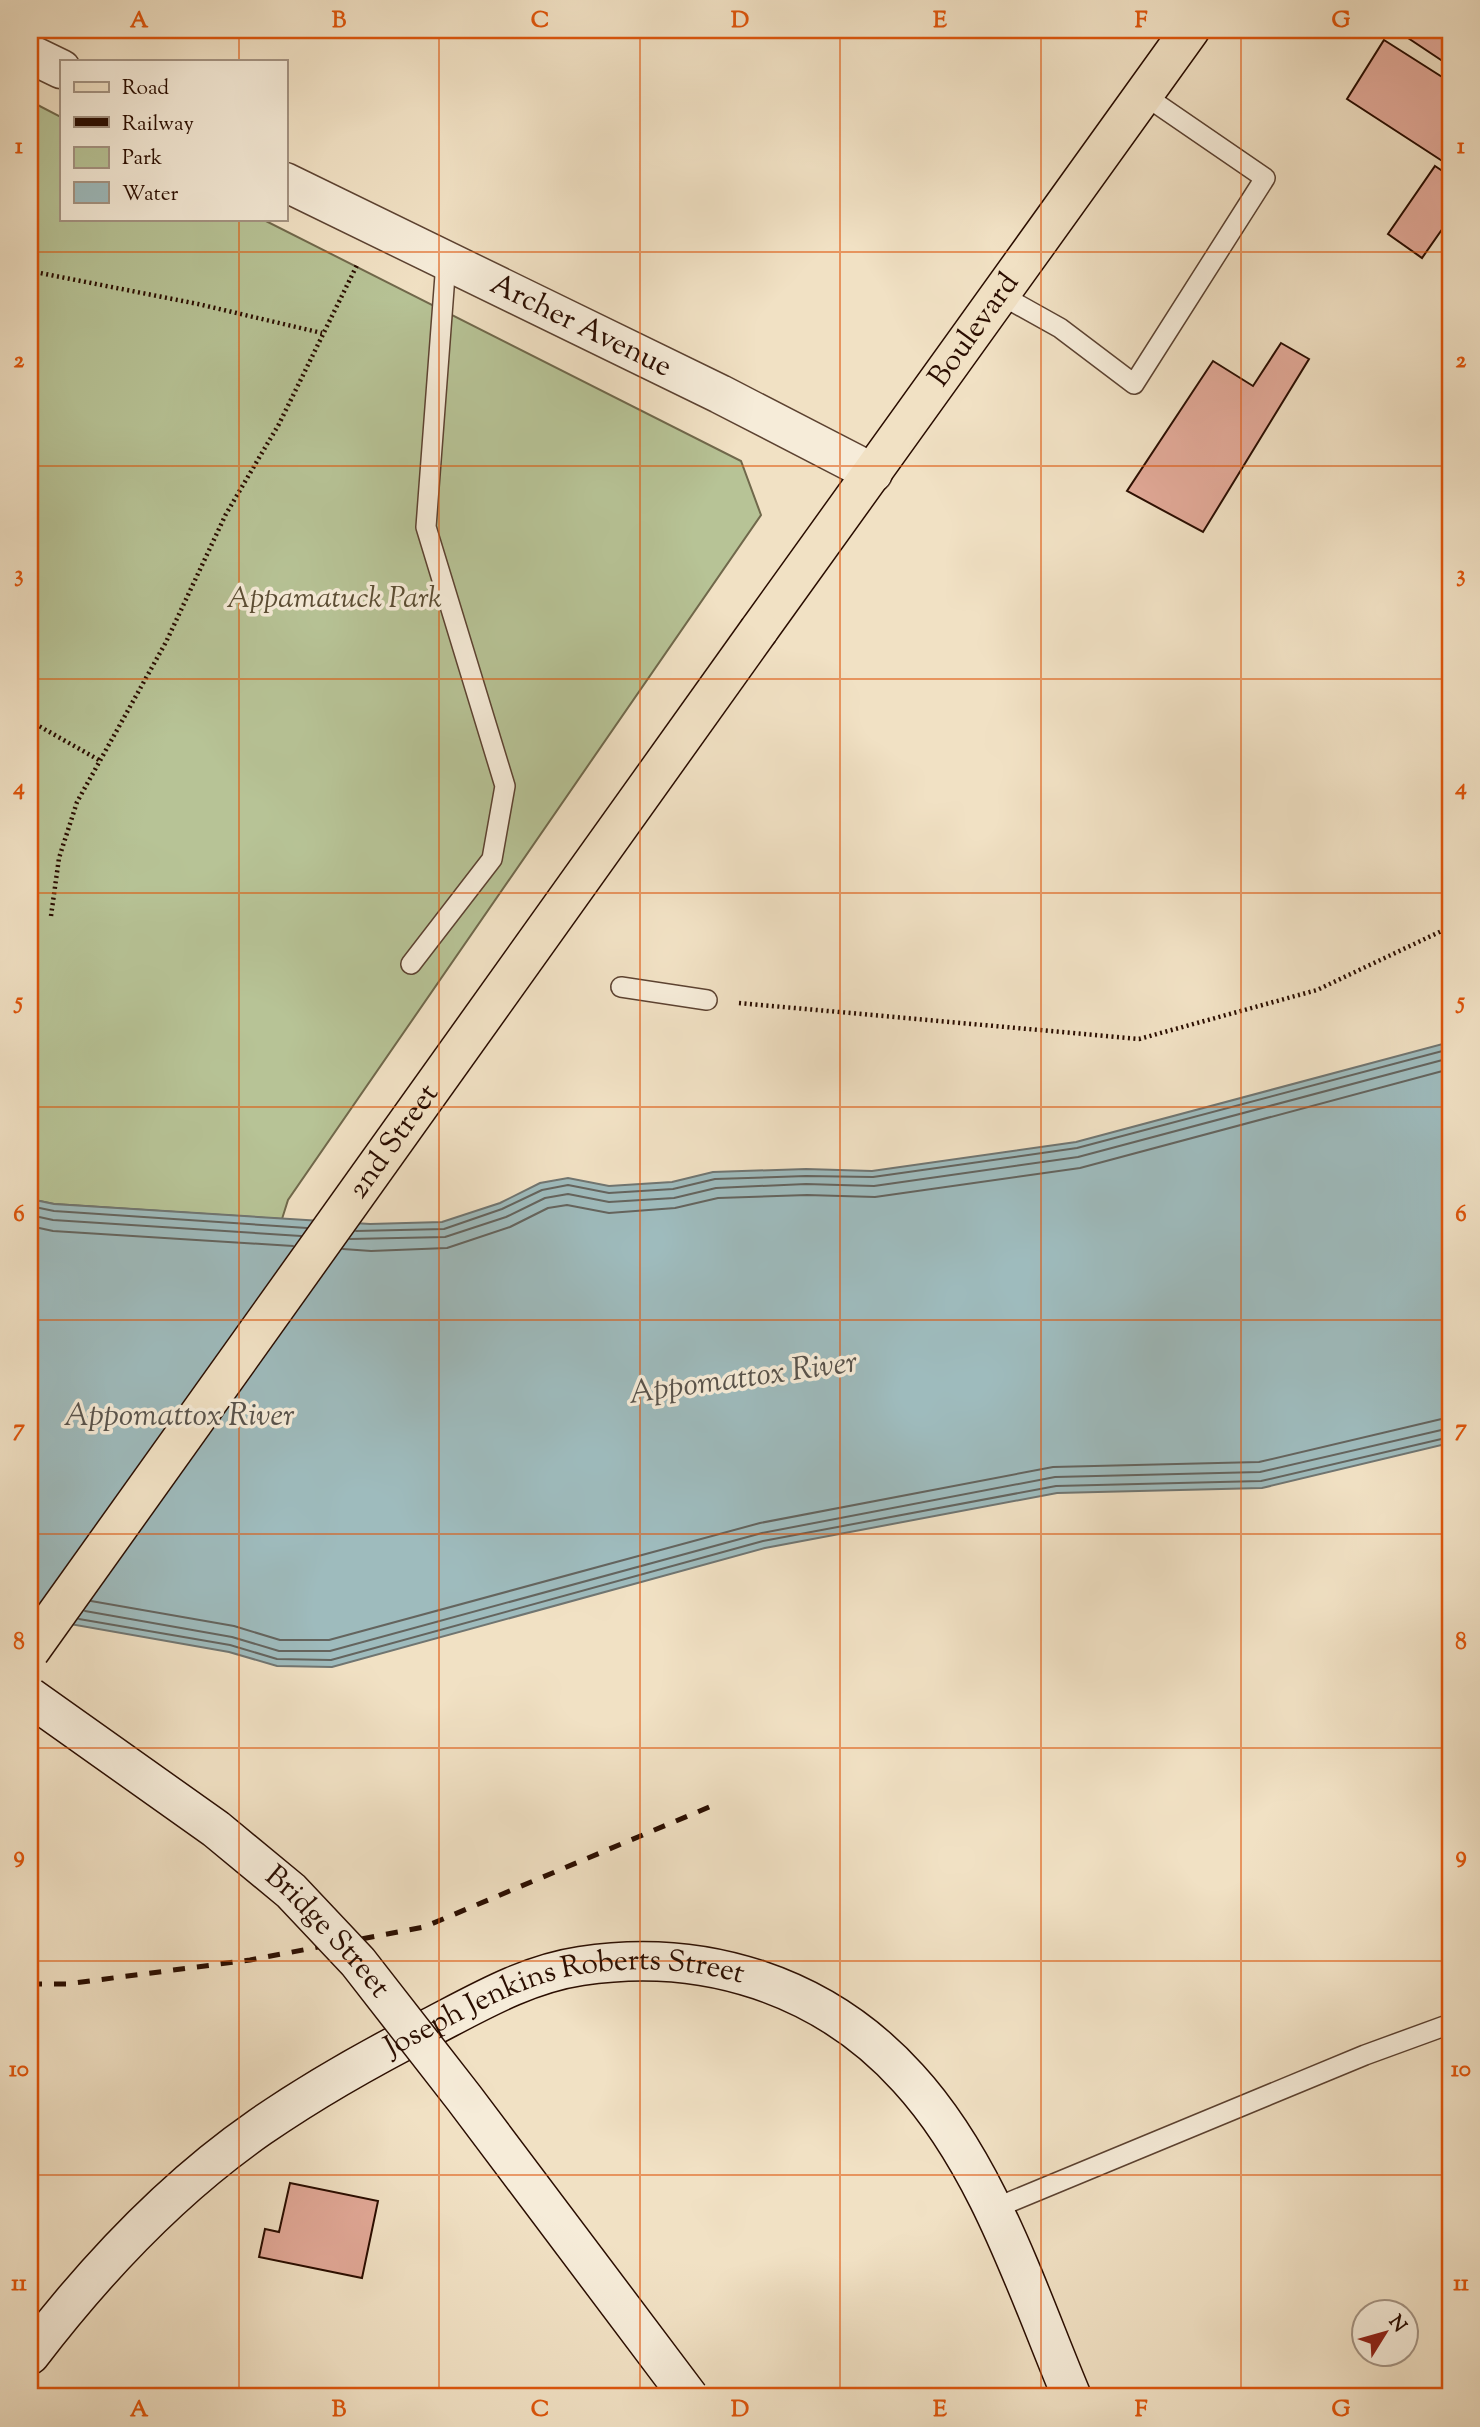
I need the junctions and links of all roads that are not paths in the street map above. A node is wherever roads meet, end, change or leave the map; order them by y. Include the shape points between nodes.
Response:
1 (1190, 30) edge
2 (30, 54) edge
3 (60, 69) edge
4 (1144, 95) junction
5 (287, 183) edge
6 (446, 262) junction
7 (999, 294) junction
8 (873, 473) junction
9 (759, 631) joint
10 (411, 964) dead end
11 (621, 987) dead end
12 (707, 1000) road end
13 (30, 1651) edge
14 (30, 1697) edge
15 (1450, 2024) edge
16 (993, 2208) junction
17 (30, 2355) edge
18 (689, 2397) edge
19 (1072, 2397) edge

1 - 4 main road, Boulevard
2 - 3 street
4 - 7 main road, Boulevard
4 - 7 lane via 1265,178 1134,384 1060,328
5 - 6 street, Archer Avenue
6 - 8 street, Archer Avenue
6 - 10 lane via 426,527 505,786 492,859
7 - 8 main road, Boulevard
8 - 9 main road, Boulevard
9 - 13 main road, 2nd Street, bridge
11 - 12 lane
14 - 18 street, Bridge Street, bridge via 216,1829 290,1891 348,1951
15 - 16 lane
16 - 17 street, Joseph Jenkins Roberts Street via 954,2138 909,2078 864,2036 813,2002 757,1978 697,1964 638,1960 579,1966 533,1978 485,1999 369,2058 259,2128 187,2185 121,2248
16 - 19 street, Joseph Jenkins Roberts Street

